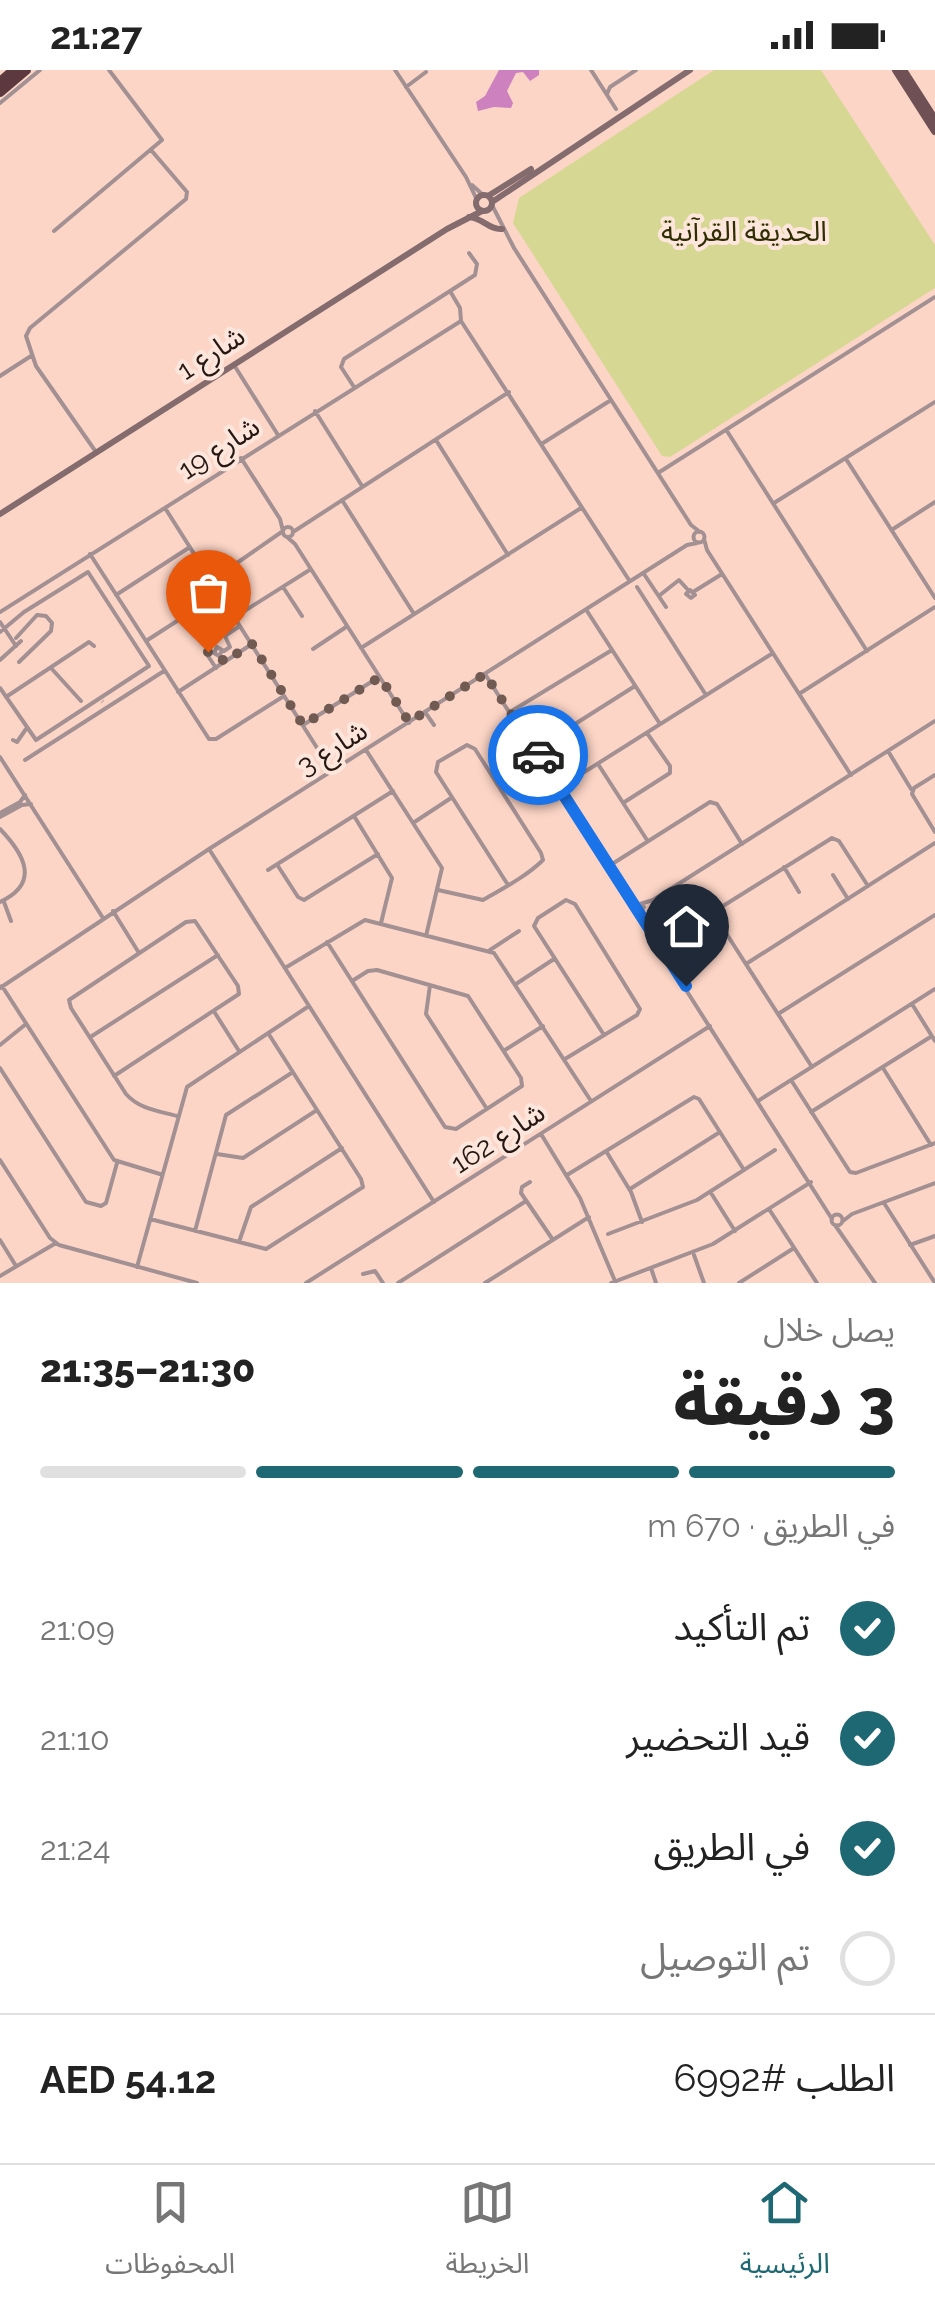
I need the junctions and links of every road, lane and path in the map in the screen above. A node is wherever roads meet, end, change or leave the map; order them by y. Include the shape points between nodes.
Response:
1 (14, 70) edge
2 (26, 70) edge
3 (40, 70) edge
4 (109, 70) edge
5 (395, 70) edge
6 (433, 70) edge
7 (591, 70) edge
8 (636, 70) edge
9 (686, 70) edge
10 (899, 70) edge
11 (426, 71) edge
12 (629, 72) edge
13 (0, 82) edge
14 (405, 86) junction
15 (602, 88) junction
16 (610, 88) junction
17 (0, 92) edge
18 (655, 92) junction
19 (607, 94) junction
20 (0, 103) edge
21 (616, 109) dead end
22 (935, 125) edge
23 (151, 150) junction
24 (484, 203) junction
25 (468, 217) junction
26 (502, 228) junction
27 (446, 229) junction
28 (54, 230) dead end
29 (469, 253) dead end
30 (450, 291) junction
31 (934, 300) edge
32 (461, 321) junction
33 (31, 356) junction
34 (234, 365) junction
35 (0, 376) edge
36 (354, 387) junction
37 (509, 392) junction
38 (611, 400) junction
39 (935, 402) edge
40 (315, 411) junction
41 (726, 430) junction
42 (278, 434) junction
43 (435, 439) junction
44 (647, 441) dead end
45 (542, 444) junction
46 (640, 445) junction
47 (96, 453) junction
48 (241, 458) junction
49 (846, 458) junction
50 (658, 473) junction
51 (362, 486) junction
52 (341, 499) junction
53 (935, 502) edge
54 (774, 504) junction
55 (164, 507) junction
56 (583, 507) junction
57 (0, 514) edge
58 (892, 530) junction
59 (288, 532) junction
60 (696, 535) junction
61 (700, 542) junction
62 (687, 545) junction
63 (190, 547) junction
64 (90, 554) junction
65 (508, 554) junction
66 (311, 569) junction
67 (643, 573) junction
68 (722, 574) junction
69 (211, 580) junction
70 (630, 582) junction
71 (283, 587) junction
72 (638, 587) dead end
73 (116, 594) junction
74 (220, 594) junction
75 (660, 596) junction
76 (935, 598) edge
77 (666, 607) dead end
78 (935, 608) edge
79 (586, 610) junction
80 (0, 612) edge
81 (414, 614) junction
82 (302, 616) dead end
83 (234, 618) junction
84 (0, 622) edge
85 (240, 626) junction
86 (348, 626) junction
87 (2, 630) edge
88 (16, 640) junction
89 (146, 641) junction
90 (252, 644) junction
91 (94, 646) dead end
92 (33, 648) junction
93 (361, 648) junction
94 (312, 649) dead end
95 (612, 650) junction
96 (867, 651) junction
97 (773, 653) junction
98 (214, 654) junction
99 (38, 655) dead end
100 (0, 660) edge
101 (19, 662) dead end
102 (224, 662) junction
103 (50, 667) junction
104 (216, 668) junction
105 (164, 671) junction
106 (485, 674) junction
107 (380, 677) junction
108 (636, 686) junction
109 (0, 688) edge
110 (178, 692) junction
111 (799, 694) junction
112 (706, 695) junction
113 (6, 696) junction
114 (284, 696) junction
115 (81, 701) dead end
116 (103, 703) junction
117 (425, 712) junction
118 (510, 712) junction
119 (935, 721) edge
120 (409, 722) junction
121 (660, 724) junction
122 (303, 725) junction
123 (434, 725) dead end
124 (26, 729) junction
125 (647, 733) junction
126 (13, 740) dead end
127 (366, 750) junction
128 (534, 750) junction
129 (888, 751) junction
130 (0, 756) edge
131 (25, 760) dead end
132 (326, 762) dead end
133 (598, 764) junction
134 (850, 775) junction
135 (935, 775) edge
136 (559, 788) junction
137 (912, 790) junction
138 (393, 792) junction
139 (25, 795) junction
140 (452, 798) junction
141 (624, 803) junction
142 (31, 804) junction
143 (0, 815) edge
144 (354, 816) junction
145 (413, 823) junction
146 (0, 830) edge
147 (935, 832) edge
148 (648, 841) junction
149 (935, 843) edge
150 (742, 844) junction
151 (209, 849) junction
152 (378, 854) junction
153 (277, 864) junction
154 (609, 866) junction
155 (784, 867) junction
156 (268, 870) dead end
157 (833, 874) dead end
158 (508, 884) junction
159 (868, 886) junction
160 (438, 890) junction
161 (799, 892) dead end
162 (628, 896) junction
163 (848, 898) junction
164 (652, 900) junction
165 (2, 901) edge
166 (640, 904) junction
167 (644, 910) junction
168 (636, 911) junction
169 (113, 912) junction
170 (935, 914) edge
171 (103, 918) junction
172 (11, 921) dead end
173 (646, 922) junction
174 (381, 923) junction
175 (519, 931) dead end
176 (426, 936) junction
177 (326, 942) junction
178 (497, 946) junction
179 (486, 951) junction
180 (139, 953) junction
181 (218, 955) junction
182 (498, 956) junction
183 (555, 959) junction
184 (746, 964) junction
185 (285, 968) junction
186 (352, 981) junction
187 (430, 984) junction
188 (516, 984) junction
189 (1, 987) edge
190 (935, 989) edge
191 (912, 1004) junction
192 (309, 1006) junction
193 (214, 1012) junction
194 (778, 1014) junction
195 (26, 1024) junction
196 (543, 1026) junction
197 (710, 1026) junction
198 (268, 1033) junction
199 (604, 1035) junction
200 (90, 1037) junction
201 (934, 1038) edge
202 (0, 1045) edge
203 (239, 1051) junction
204 (504, 1051) junction
205 (564, 1060) junction
206 (812, 1067) junction
207 (882, 1067) junction
208 (0, 1068) edge
209 (293, 1072) junction
210 (114, 1076) junction
211 (791, 1080) junction
212 (758, 1101) junction
213 (591, 1102) junction
214 (487, 1109) junction
215 (317, 1110) junction
216 (811, 1112) junction
217 (178, 1116) junction
218 (720, 1132) junction
219 (541, 1134) junction
220 (933, 1144) edge
221 (342, 1148) junction
222 (775, 1150) dead end
223 (606, 1151) junction
224 (215, 1154) junction
225 (0, 1160) edge
226 (117, 1162) junction
227 (744, 1170) junction
228 (162, 1174) junction
229 (567, 1175) junction
230 (530, 1182) dead end
231 (811, 1182) junction
232 (935, 1184) edge
233 (630, 1190) junction
234 (710, 1192) junction
235 (526, 1201) junction
236 (434, 1202) junction
237 (884, 1203) junction
238 (827, 1207) junction
239 (769, 1209) junction
240 (838, 1214) junction
241 (852, 1214) junction
242 (588, 1217) junction
243 (150, 1219) junction
244 (642, 1222) junction
245 (838, 1222) junction
246 (195, 1231) junction
247 (735, 1231) junction
248 (608, 1234) dead end
249 (935, 1236) edge
250 (0, 1240) edge
251 (552, 1240) junction
252 (56, 1243) junction
253 (238, 1243) junction
254 (910, 1245) junction
255 (794, 1248) junction
256 (693, 1252) junction
257 (16, 1266) junction
258 (137, 1267) junction
259 (651, 1268) junction
260 (363, 1274) dead end
261 (320, 1275) junction
262 (0, 1276) edge
263 (489, 1282) edge
264 (613, 1282) edge
265 (197, 1283) edge
266 (306, 1283) edge
267 (325, 1283) edge
268 (383, 1283) edge
269 (398, 1283) edge
270 (656, 1283) edge
271 (704, 1283) edge
272 (739, 1283) edge
273 (816, 1283) edge
274 (875, 1283) edge
275 (935, 1283) edge

1 - 13 highway
2 - 17 highway
3 - 20 street
4 - 23 street via 162,136
5 - 14 street
6 - 11 street
7 - 15 street
8 - 12 street
9 - 18 street, شارع 1
9 - 18 street, شارع 1
10 - 22 main road
11 - 14 street
12 - 16 street
14 - 24 street
15 - 16 street
15 - 19 street
16 - 19 street
18 - 24 street, شارع 1
18 - 24 street, شارع 1 via 540,173
19 - 21 street
23 - 28 street
23 - 33 street via 186,199 28,330
24 - 25 street, شارع 1
24 - 26 street
24 - 27 street, شارع 1
25 - 26 street
25 - 27 street, شارع 1
26 - 38 street
27 - 34 street, شارع 1
29 - 30 street via 477,272
30 - 32 street
30 - 36 street via 344,359
31 - 41 street
32 - 36 street, شارع 19
32 - 37 street
33 - 35 street
33 - 47 street
34 - 42 street
34 - 47 street, شارع 1
36 - 40 street, شارع 19
37 - 43 street
37 - 45 street
38 - 45 street
38 - 46 street
39 - 49 street
40 - 42 street, شارع 19
40 - 51 street
41 - 50 street
41 - 54 street
42 - 48 street, شارع 19
43 - 51 street
43 - 65 street
44 - 46 street
45 - 56 street
46 - 50 street
47 - 57 street, شارع 1
48 - 55 street, شارع 19
48 - 59 street
49 - 54 street
49 - 58 street
50 - 60 street
51 - 52 street
52 - 59 street
52 - 81 street
53 - 58 street
54 - 96 street
55 - 63 street
55 - 64 street, شارع 19
56 - 65 street
56 - 70 street
58 - 76 street
59 - 66 street
59 - 69 street
60 - 61 street
60 - 61 street
60 - 62 street, شارع 3
61 - 62 street, شارع 3
61 - 68 street
62 - 67 street, شارع 3
63 - 69 street
63 - 73 street
64 - 73 street
64 - 80 street, شارع 19
65 - 81 street
66 - 71 street
66 - 86 street
67 - 70 street, شارع 3
67 - 75 street
68 - 75 street via 691,591 678,580
68 - 97 street
69 - 74 street
70 - 79 street, شارع 3
71 - 82 street
71 - 83 street
72 - 112 street
73 - 89 street
74 - 83 street
74 - 89 street
75 - 77 street
78 - 96 street
79 - 95 street
79 - 106 street, شارع 3
81 - 93 street
83 - 85 street
84 - 87 street
85 - 90 street
85 - 98 street via 225,636 230,646
86 - 93 street
86 - 94 street
87 - 88 street
87 - 116 street via 89,573 149,666
88 - 92 street
88 - 92 street via 38,615 47,617 52,630
88 - 100 street
89 - 105 street
90 - 102 street
90 - 114 street
91 - 103 street via 89,642
92 - 99 street
92 - 101 street
93 - 107 street
95 - 108 street
95 - 118 street
96 - 111 street
97 - 111 street
97 - 112 street
98 - 102 street
98 - 104 street
102 - 104 street
103 - 113 street
103 - 115 street
104 - 110 street
105 - 110 street
105 - 116 street
106 - 117 street, شارع 3
106 - 118 street
107 - 120 street
107 - 122 street
108 - 121 street
108 - 128 street
109 - 113 street
110 - 114 street via 210,740
111 - 134 street
112 - 121 street
113 - 124 street
114 - 122 street
116 - 124 street via 39,740
116 - 131 street
117 - 120 street, شارع 3
117 - 123 street
118 - 128 street
119 - 129 street
120 - 127 street, شارع 3
121 - 125 street
122 - 132 street
124 - 126 street
125 - 133 street
125 - 141 street via 670,771
127 - 138 street
127 - 151 street, شارع 3
128 - 136 street
129 - 134 street
129 - 137 street
130 - 139 street
133 - 136 street
133 - 141 street
134 - 150 street
135 - 137 street
136 - 154 street
137 - 147 street
138 - 144 street
138 - 145 street
139 - 142 street
139 - 143 street
140 - 145 street
140 - 158 street
140 - 158 street via 436,767 471,745 541,852 542,860
141 - 148 street
142 - 143 street
142 - 171 street
144 - 152 street
144 - 153 street
145 - 160 street via 442,868
146 - 165 street via 20,853 25,872 19,889
148 - 150 street via 712,802
148 - 154 street
149 - 159 street
150 - 164 street
151 - 169 street, شارع 3
151 - 185 street
152 - 153 street via 304,900
152 - 174 street via 392,882
153 - 156 street
154 - 162 street
155 - 159 street via 835,838
155 - 161 street
155 - 184 street via 717,913
157 - 163 street
158 - 160 street via 480,900
159 - 163 street
160 - 176 street
162 - 166 street
162 - 168 street
163 - 184 street
164 - 166 street
164 - 167 street
165 - 172 street
166 - 167 street
166 - 168 street
167 - 168 street
167 - 173 street
168 - 173 street
169 - 171 street, شارع 3
169 - 180 street
170 - 194 street
171 - 189 street, شارع 3
173 - 197 street
174 - 176 street
174 - 177 street via 362,920
175 - 178 street
176 - 179 street
177 - 185 street
177 - 186 street
178 - 179 street
178 - 182 street
179 - 182 street
180 - 181 street via 192,920
180 - 200 street via 71,996 69,1004
181 - 193 street via 240,992
181 - 200 street
182 - 188 street
183 - 188 street
183 - 199 street
183 - 199 street via 534,922 570,900 640,1010
184 - 194 street
185 - 192 street
186 - 187 street via 374,970
186 - 214 street via 445,1127 456,1129
187 - 204 street via 470,998
187 - 214 street via 426,1014
188 - 196 street
189 - 195 street
190 - 191 street
191 - 201 street
191 - 206 street
192 - 198 street
192 - 236 street
193 - 203 street
193 - 210 street
194 - 206 street
195 - 202 street
195 - 226 street
196 - 204 street
196 - 205 street
197 - 212 street
197 - 213 street, شارع 162
198 - 203 street
198 - 209 street
199 - 205 street
200 - 210 street
201 - 207 street
203 - 217 street via 186,1087
204 - 214 street via 522,1080 518,1090
205 - 213 street
206 - 211 street
207 - 216 street
207 - 220 street
208 - 226 street via 86,1202 106,1203
209 - 215 street
209 - 224 street via 226,1115
210 - 217 street via 134,1103
211 - 212 street
211 - 216 street
212 - 231 street
213 - 219 street, شارع 162
215 - 221 street
215 - 224 street via 243,1158
216 - 220 street via 850,1172
217 - 228 street
218 - 223 street via 694,1096
218 - 227 street
218 - 233 street
219 - 229 street
219 - 236 street, شارع 162
221 - 253 street via 251,1206
221 - 253 street via 363,1182 361,1190 269,1248
222 - 227 street
223 - 229 street
223 - 233 street
224 - 246 street
225 - 252 street
226 - 228 street
227 - 234 street
228 - 243 street
229 - 242 street
230 - 235 street via 521,1189
231 - 238 street
231 - 239 street
232 - 237 street
233 - 244 street
234 - 244 street
234 - 247 street
235 - 251 street
235 - 269 street
236 - 261 street, شارع 162
237 - 241 street
237 - 254 street
238 - 240 street
238 - 245 street
239 - 247 street
239 - 255 street
240 - 241 street
240 - 245 street
241 - 245 street
242 - 251 street
242 - 264 street
243 - 246 street
243 - 258 street
244 - 248 street
245 - 274 street
246 - 253 street
247 - 256 street
249 - 254 street
250 - 257 street
251 - 263 street
252 - 257 street
252 - 258 street
254 - 275 street
255 - 272 street
255 - 273 street
256 - 259 street
256 - 271 street
257 - 262 street
258 - 265 street
259 - 264 street
259 - 270 street
260 - 268 street via 375,1271
261 - 266 street, شارع 162
261 - 267 street

